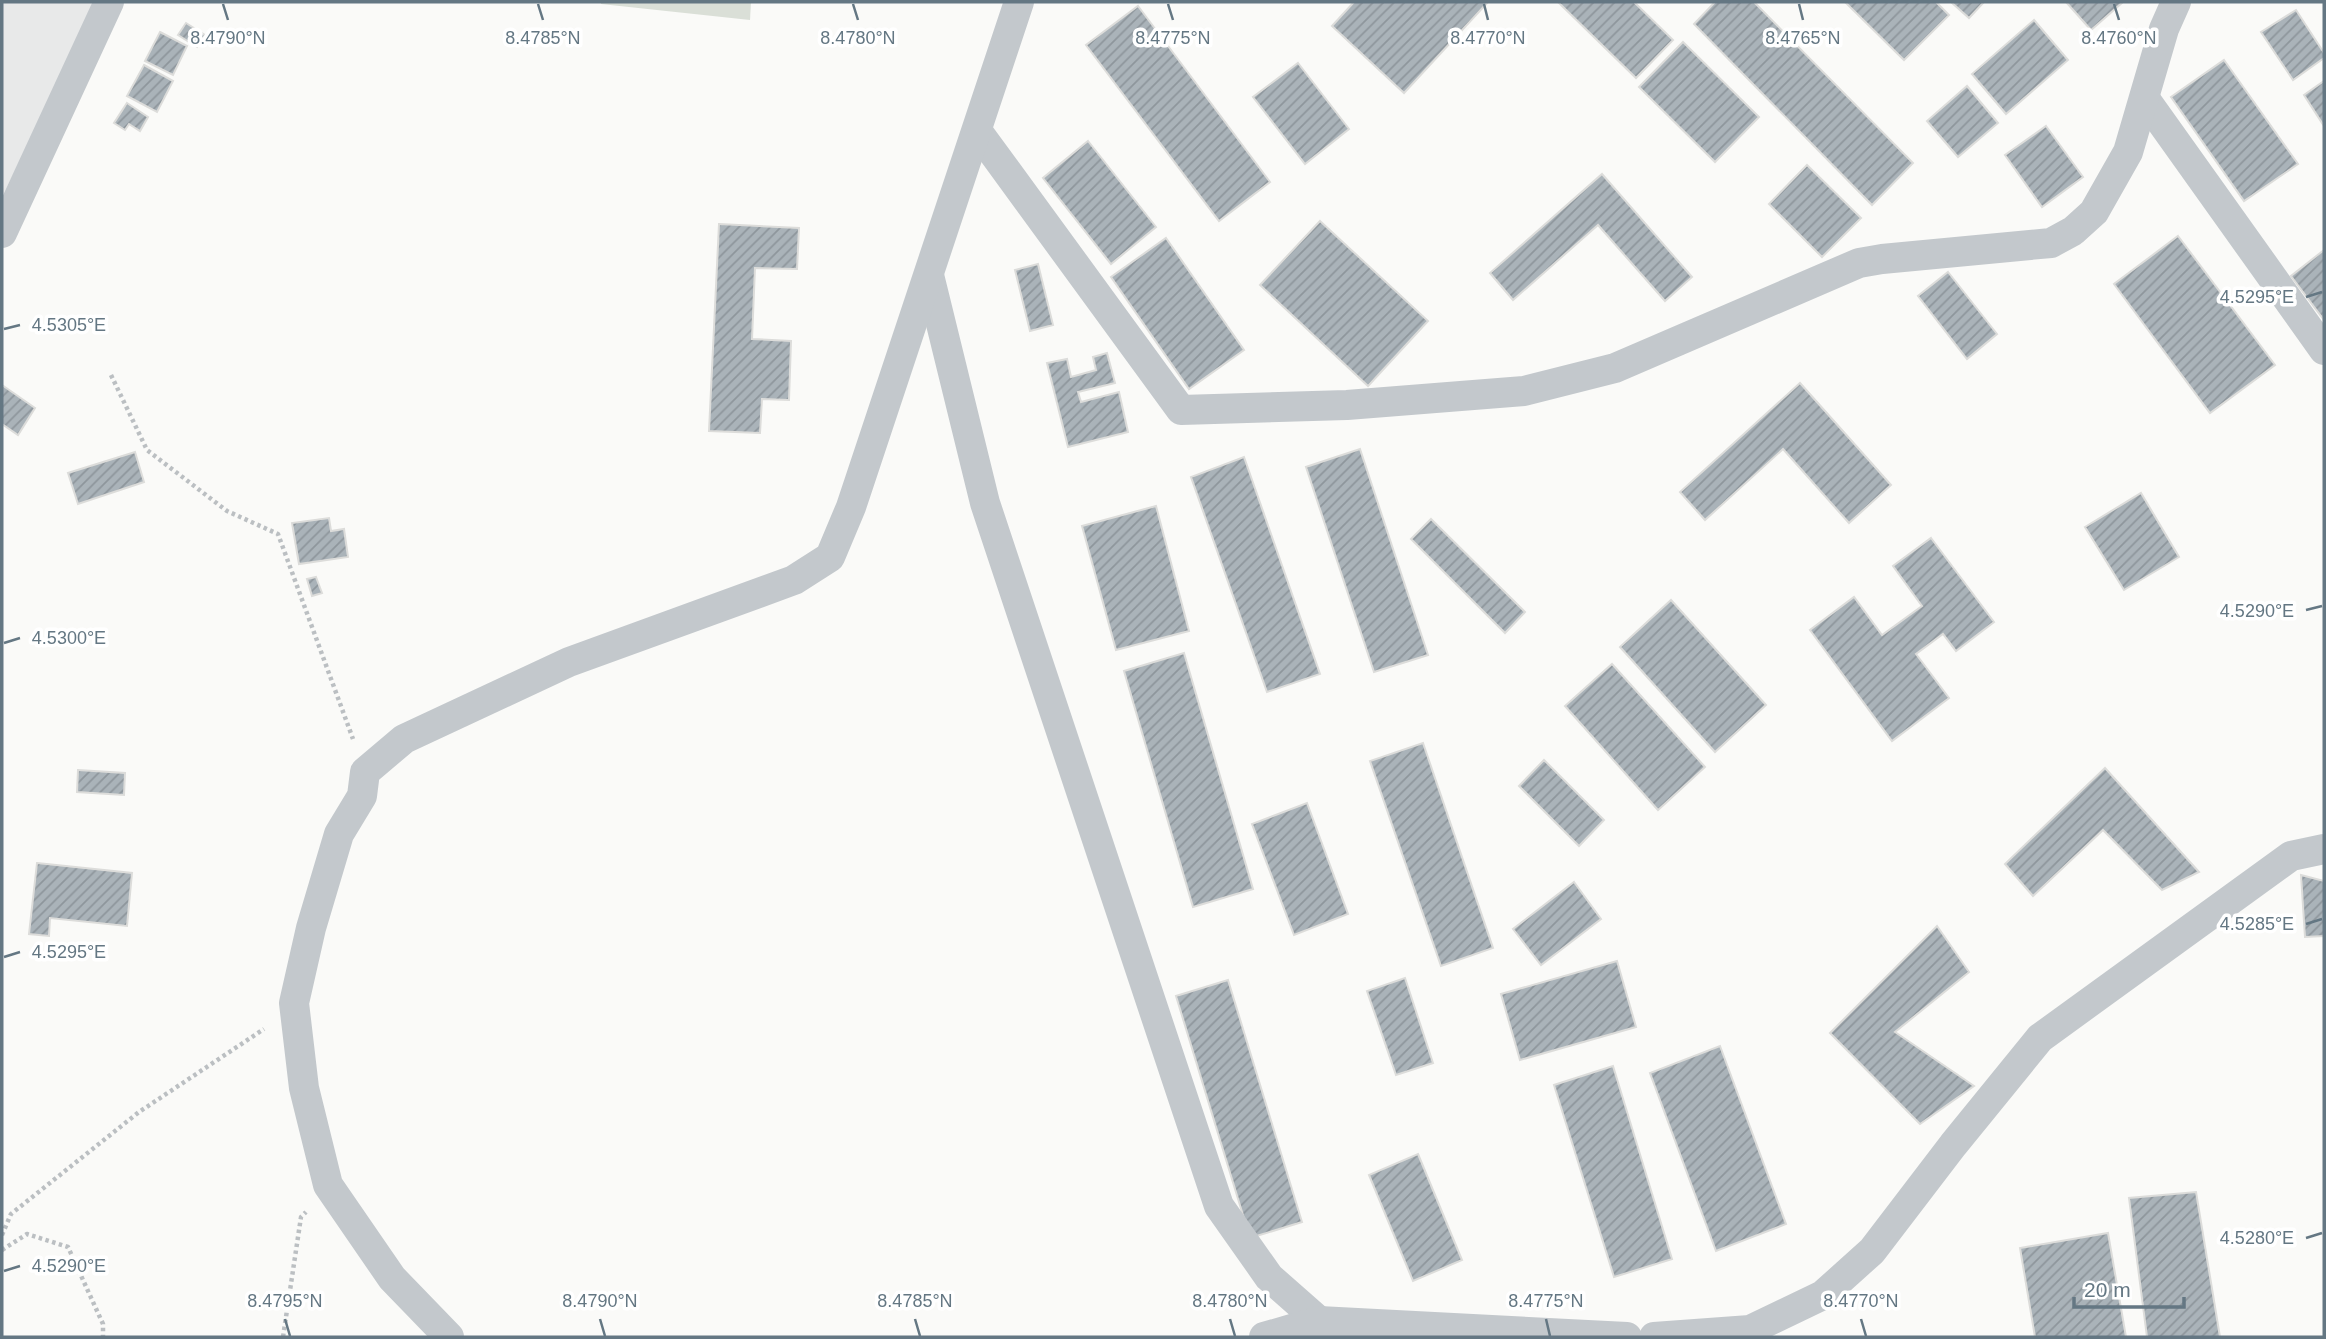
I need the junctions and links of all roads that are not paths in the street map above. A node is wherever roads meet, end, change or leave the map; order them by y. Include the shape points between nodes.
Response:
1 (109, 2) edge
2 (1019, 2) edge
3 (2176, 2) edge
4 (2145, 99) junction
5 (978, 132) junction
6 (2, 233) edge
7 (929, 275) junction
8 (2324, 350) edge
9 (2324, 849) edge
10 (1319, 1321) junction
11 (449, 1337) edge
12 (1264, 1337) edge
13 (1627, 1337) edge
14 (1654, 1337) edge

1 - 6 street
2 - 5 street
3 - 4 street
4 - 5 street via 2128,152 2094,212 2052,243 1859,263 1615,368 1524,391 1347,405 1181,410
4 - 8 street
5 - 7 street
7 - 10 street via 985,503 1219,1206 1269,1277
7 - 11 street via 831,557 794,580 569,662 404,739 365,772 362,796 339,834 294,1003 304,1088 328,1185 392,1278
9 - 14 street via 2291,856 2040,1038 1872,1251 1823,1295 1750,1330
10 - 12 street
10 - 13 street

